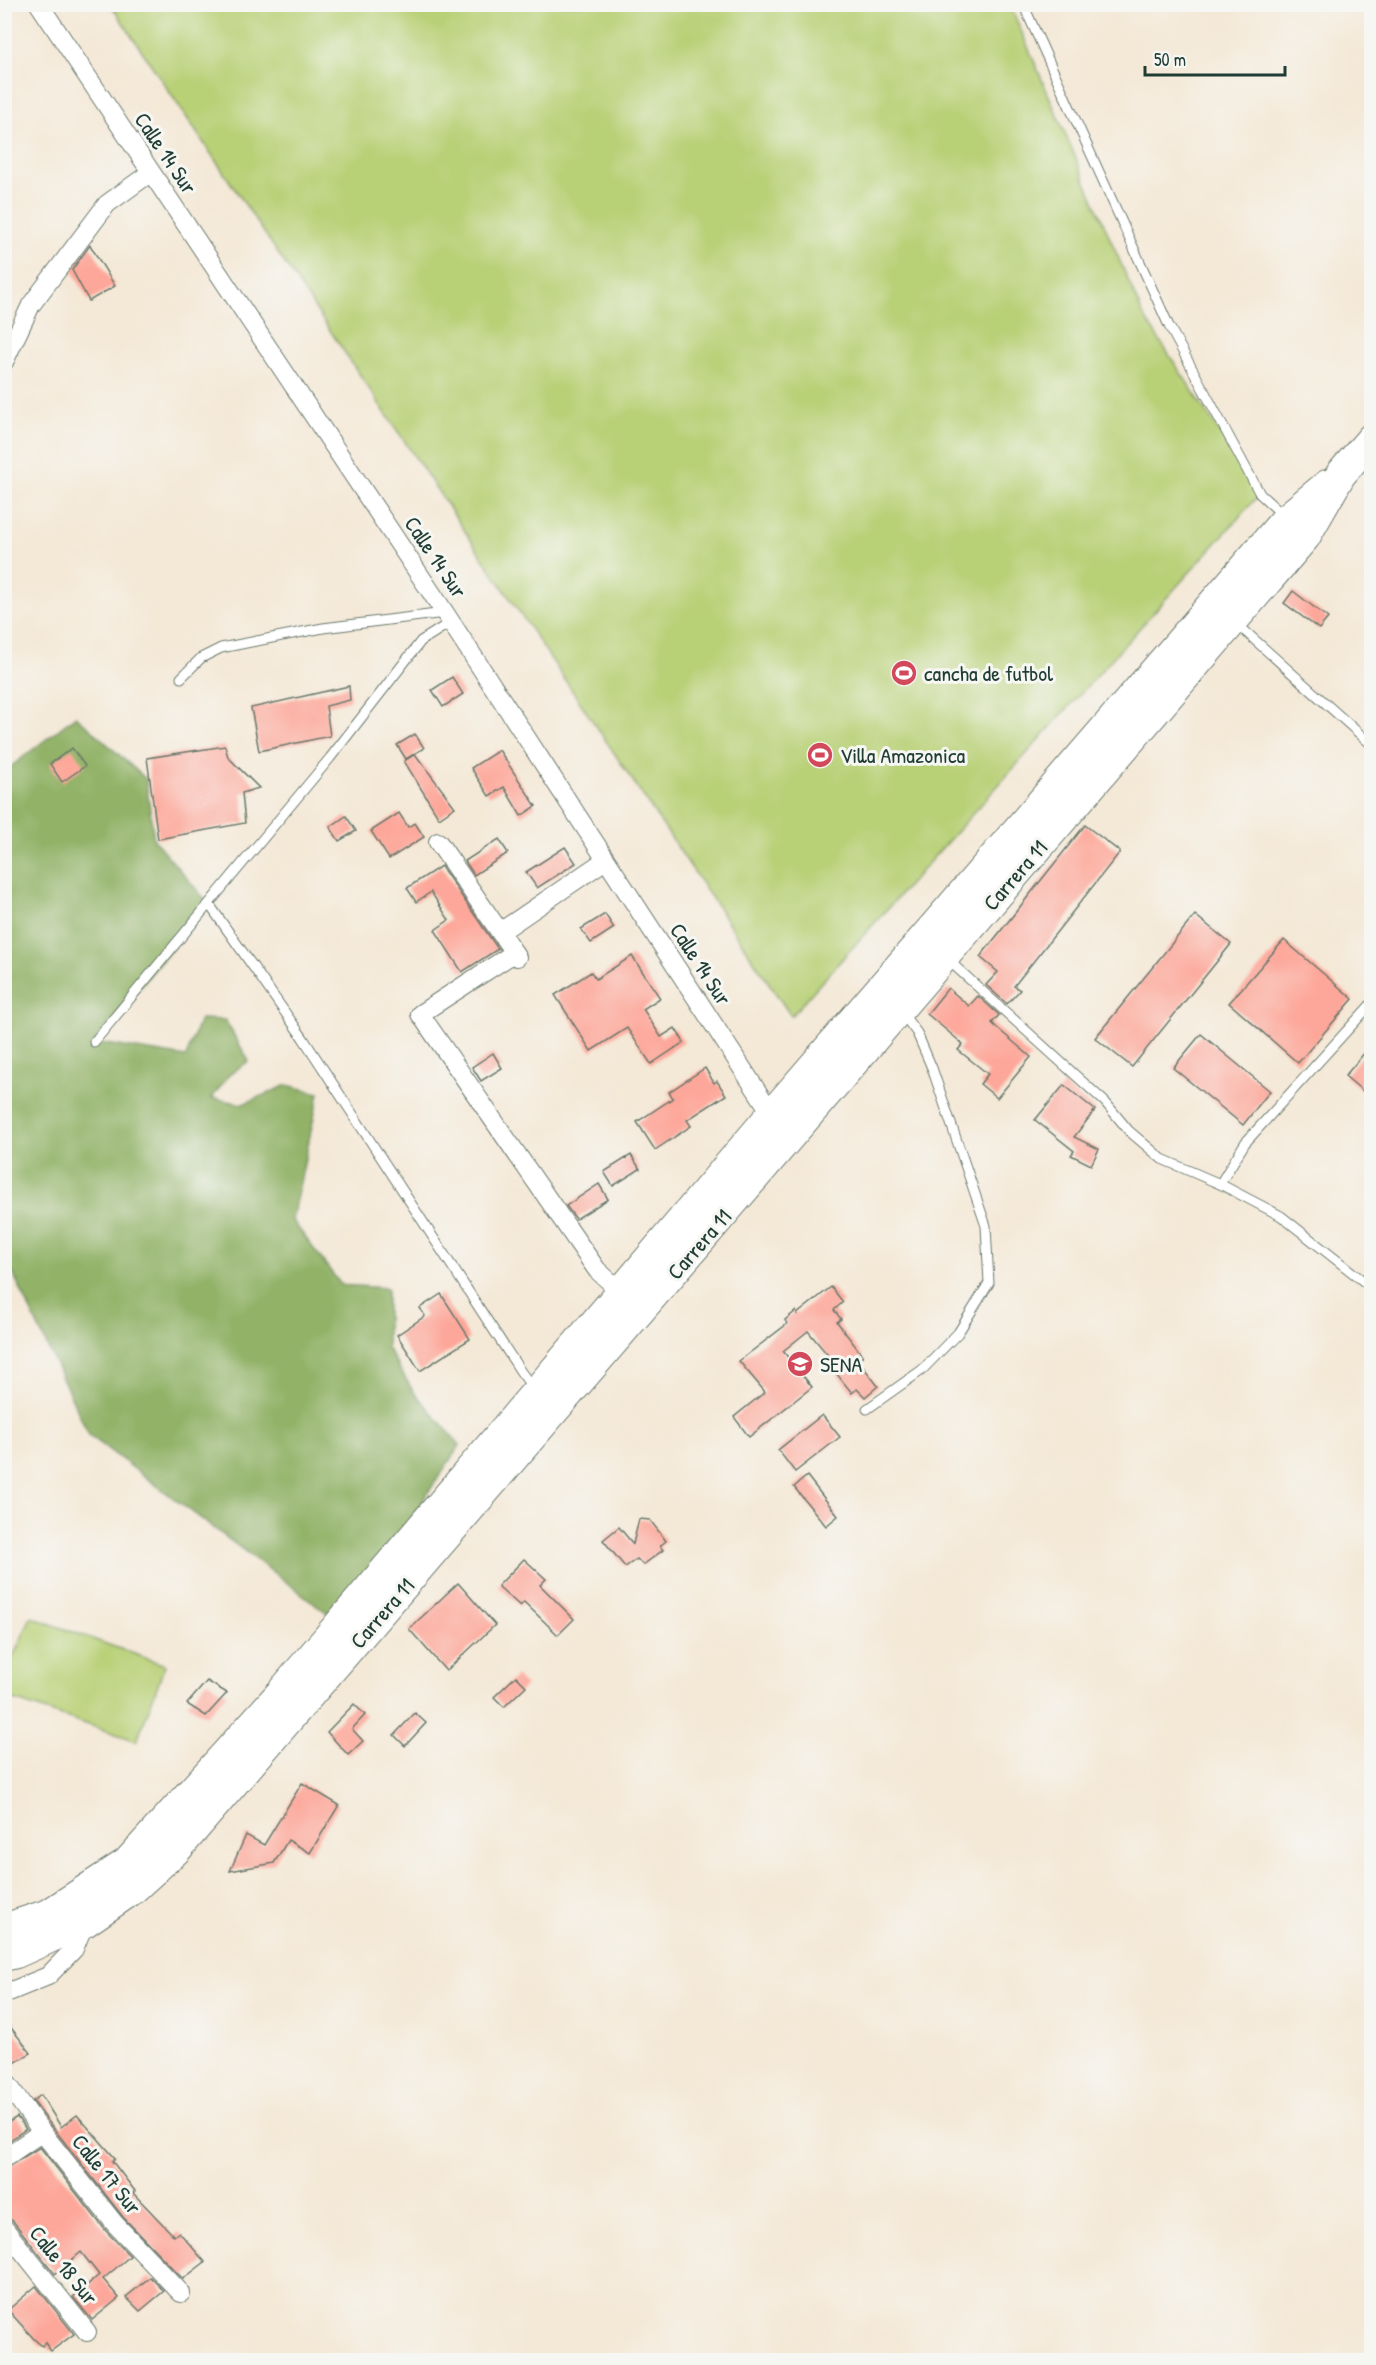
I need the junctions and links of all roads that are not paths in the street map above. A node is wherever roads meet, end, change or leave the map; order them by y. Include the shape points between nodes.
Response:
1 (39, 4) edge
2 (1023, 4) edge
3 (150, 173) junction
4 (4, 362) edge
5 (1371, 438) edge
6 (1295, 528) junction
7 (448, 617) junction
8 (1233, 620) junction
9 (181, 678) dead end
10 (1371, 745) edge
11 (438, 842) dead end
12 (604, 861) junction
13 (209, 904) junction
14 (500, 932) junction
15 (945, 957) junction
16 (888, 1001) junction
17 (1371, 1003) edge
18 (94, 1042) dead end
19 (772, 1114) junction
20 (795, 1133) junction
21 (1220, 1184) junction
22 (1371, 1288) edge
23 (621, 1292) junction
24 (537, 1392) junction
25 (867, 1409) dead end
26 (85, 1922) junction
27 (4, 1929) edge
28 (4, 1956) edge
29 (4, 1994) edge
30 (4, 2079) edge
31 (42, 2132) junction
32 (4, 2158) edge
33 (4, 2228) edge
34 (181, 2293) dead end
35 (87, 2332) dead end

1 - 3 street, Calle 14 Sur
2 - 6 lane via 1169,326 1260,494
3 - 4 street via 107,204 31,305
3 - 7 street, Calle 14 Sur
5 - 6 main road, Carrera 11
6 - 8 main road, Carrera 11
6 - 16 main road, Carrera 11
7 - 9 lane via 323,628 221,648 201,658
7 - 12 street, Calle 14 Sur
7 - 13 lane via 422,641
8 - 10 lane
8 - 15 main road, Carrera 11
11 - 14 street
12 - 14 street
12 - 19 street, Calle 14 Sur
13 - 18 lane
13 - 24 lane via 303,1038
14 - 23 street via 516,955 420,1014 597,1270
15 - 16 main road, Carrera 11
15 - 21 lane via 1162,1159
16 - 19 main road, Carrera 11
16 - 20 main road, Carrera 11
16 - 25 lane via 917,1033 932,1068 986,1226 989,1283 958,1333 922,1370
17 - 21 lane via 1245,1143
19 - 20 street, Calle 14 Sur
19 - 23 main road, Carrera 11
20 - 26 main road, Carrera 11 via 176,1850 133,1889
21 - 22 lane via 1281,1216
23 - 24 main road, Carrera 11
24 - 27 main road, Carrera 11 via 280,1694 127,1863 49,1914
26 - 28 main road, Carrera 11
26 - 29 street via 74,1950 48,1976
30 - 31 street, Calle 17 Sur
31 - 32 street
31 - 34 street, Calle 17 Sur via 116,2224
33 - 35 street, Calle 18 Sur

